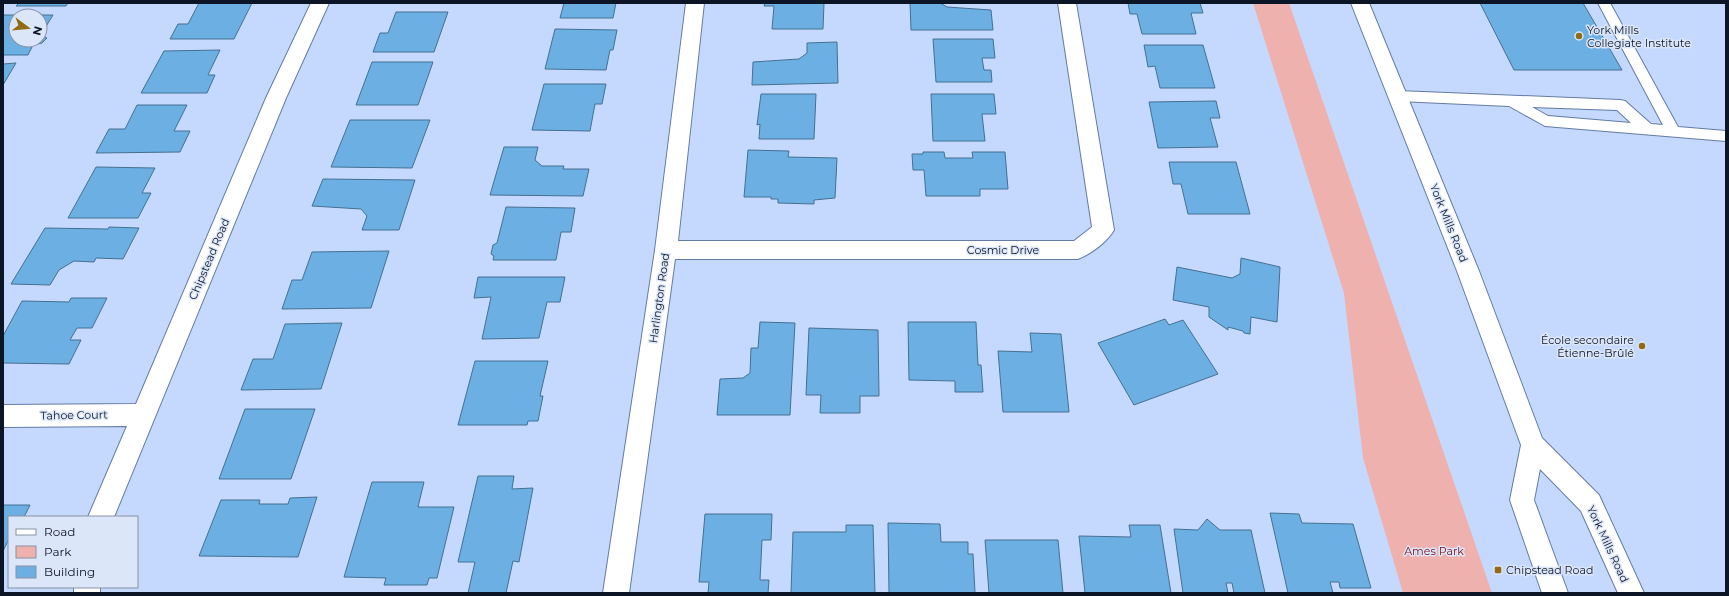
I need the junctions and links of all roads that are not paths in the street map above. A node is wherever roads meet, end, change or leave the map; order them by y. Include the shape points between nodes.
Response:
1 (320, 3) edge
2 (695, 3) edge
3 (1067, 3) edge
4 (1360, 3) edge
5 (1604, 3) edge
6 (1398, 96) junction
7 (1512, 100) junction
8 (1649, 131) junction
9 (1673, 131) junction
10 (1726, 136) edge
11 (666, 250) junction
12 (144, 415) junction
13 (3, 416) edge
14 (1533, 445) junction
15 (101, 516) edge
16 (616, 593) edge
17 (1554, 593) edge
18 (1631, 593) edge

1 - 12 street, Chipstead Road via 276,98
2 - 11 street, Harlington Road
3 - 11 street, Cosmic Drive via 1103,230 1078,250
4 - 6 street, York Mills Road
5 - 9 lane
6 - 7 lane
6 - 14 street, York Mills Road via 1468,271
7 - 8 lane via 1545,121
7 - 8 lane via 1620,105
8 - 9 lane
9 - 10 lane
11 - 16 street, Harlington Road
12 - 13 street, Tahoe Court
12 - 15 street, Chipstead Road
14 - 17 street via 1522,500
14 - 18 street, York Mills Road via 1590,503

